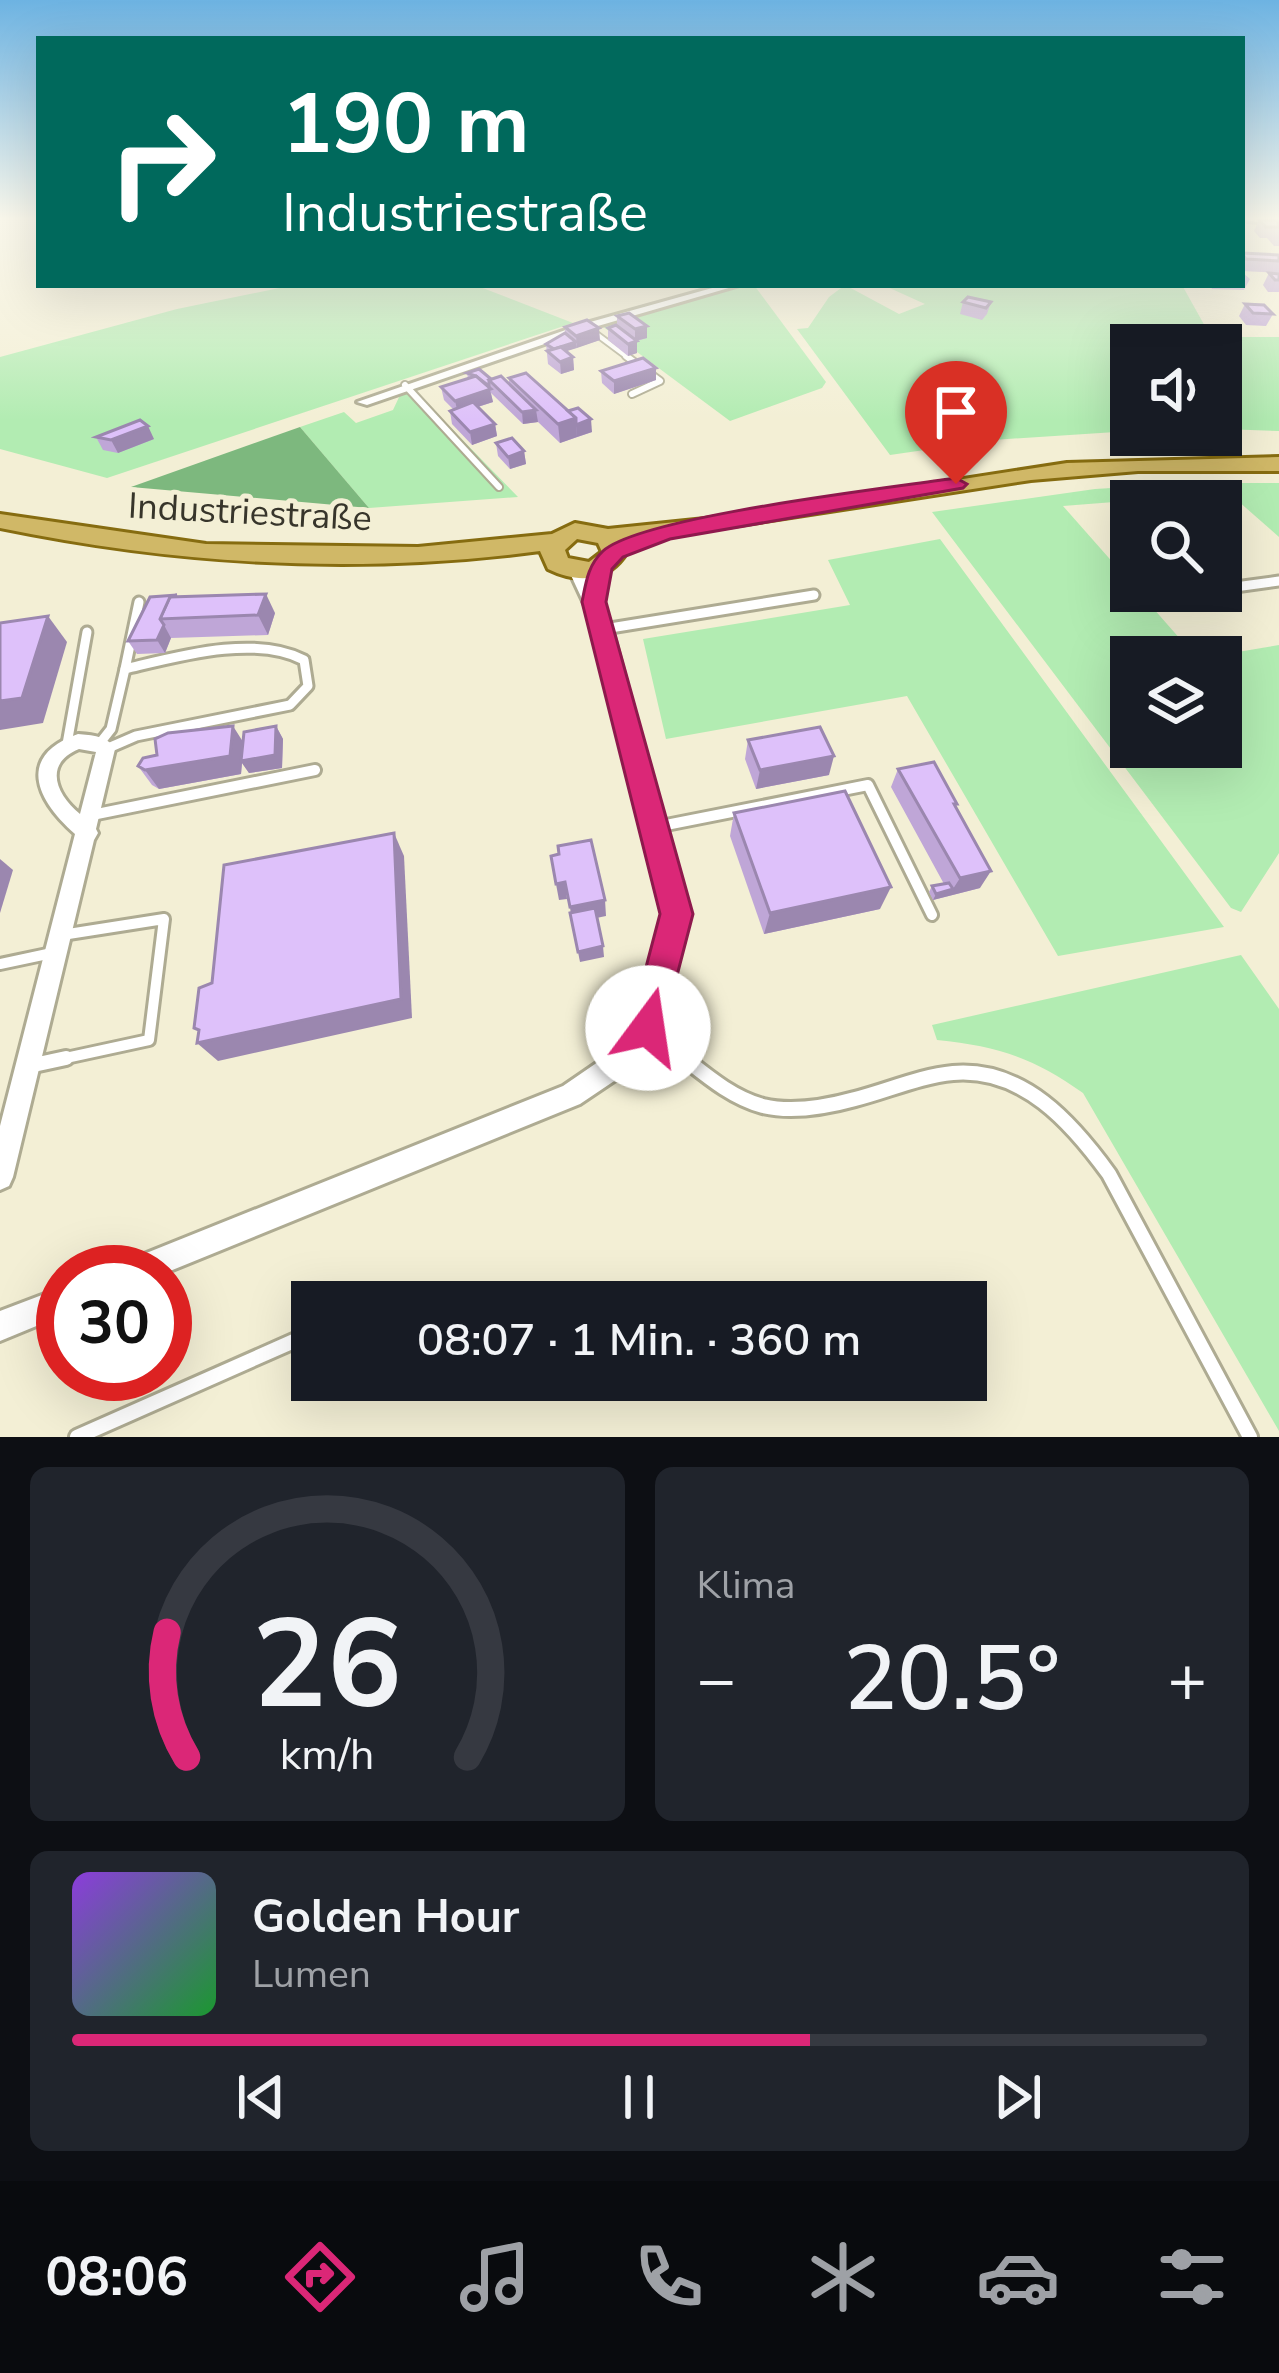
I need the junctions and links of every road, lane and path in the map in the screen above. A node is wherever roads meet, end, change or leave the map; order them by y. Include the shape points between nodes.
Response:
1 (723, 288) edge
2 (587, 326) junction
3 (405, 385) junction
4 (632, 394) dead end
5 (363, 402) dead end
6 (1279, 464) edge
7 (499, 487) dead end
8 (0, 521) edge
9 (554, 549) junction
10 (600, 557) junction
11 (1279, 581) edge
12 (1242, 586) edge
13 (814, 596) dead end
14 (139, 602) dead end
15 (604, 629) junction
16 (87, 632) dead end
17 (125, 669) junction
18 (67, 744) junction
19 (103, 746) junction
20 (315, 770) dead end
21 (90, 824) junction
22 (656, 827) junction
23 (932, 915) dead end
24 (60, 943) junction
25 (0, 964) edge
26 (648, 1028) junction
27 (28, 1066) junction
28 (0, 1177) edge
29 (192, 1249) edge
30 (36, 1312) edge
31 (0, 1327) edge
32 (291, 1343) edge
33 (76, 1437) edge
34 (1250, 1437) edge

1 - 2 street
2 - 3 street
2 - 4 lane via 660,381
3 - 5 street
3 - 7 lane
6 - 10 main road via 1000,477 665,532
8 - 9 main road, Industriestraße via 169,547 284,554
9 - 10 main road
9 - 10 main road via 574,531
10 - 15 street via 594,602
11 - 12 lane
13 - 15 lane
14 - 17 lane
15 - 22 street
16 - 18 lane
17 - 19 lane
17 - 19 lane via 188,656 289,651 304,660 308,686 275,711
18 - 19 street
18 - 21 street via 48,762 47,795 69,820
19 - 21 street
20 - 21 lane
21 - 24 street
22 - 23 lane via 868,785
22 - 26 street via 677,914
24 - 25 lane
24 - 27 street
24 - 27 lane via 164,919 149,1040
26 - 29 street via 623,1060 571,1095
26 - 34 lane via 755,1104 795,1110 955,1073 1017,1085 1050,1105 1109,1174
27 - 28 street
30 - 31 street
32 - 33 lane

